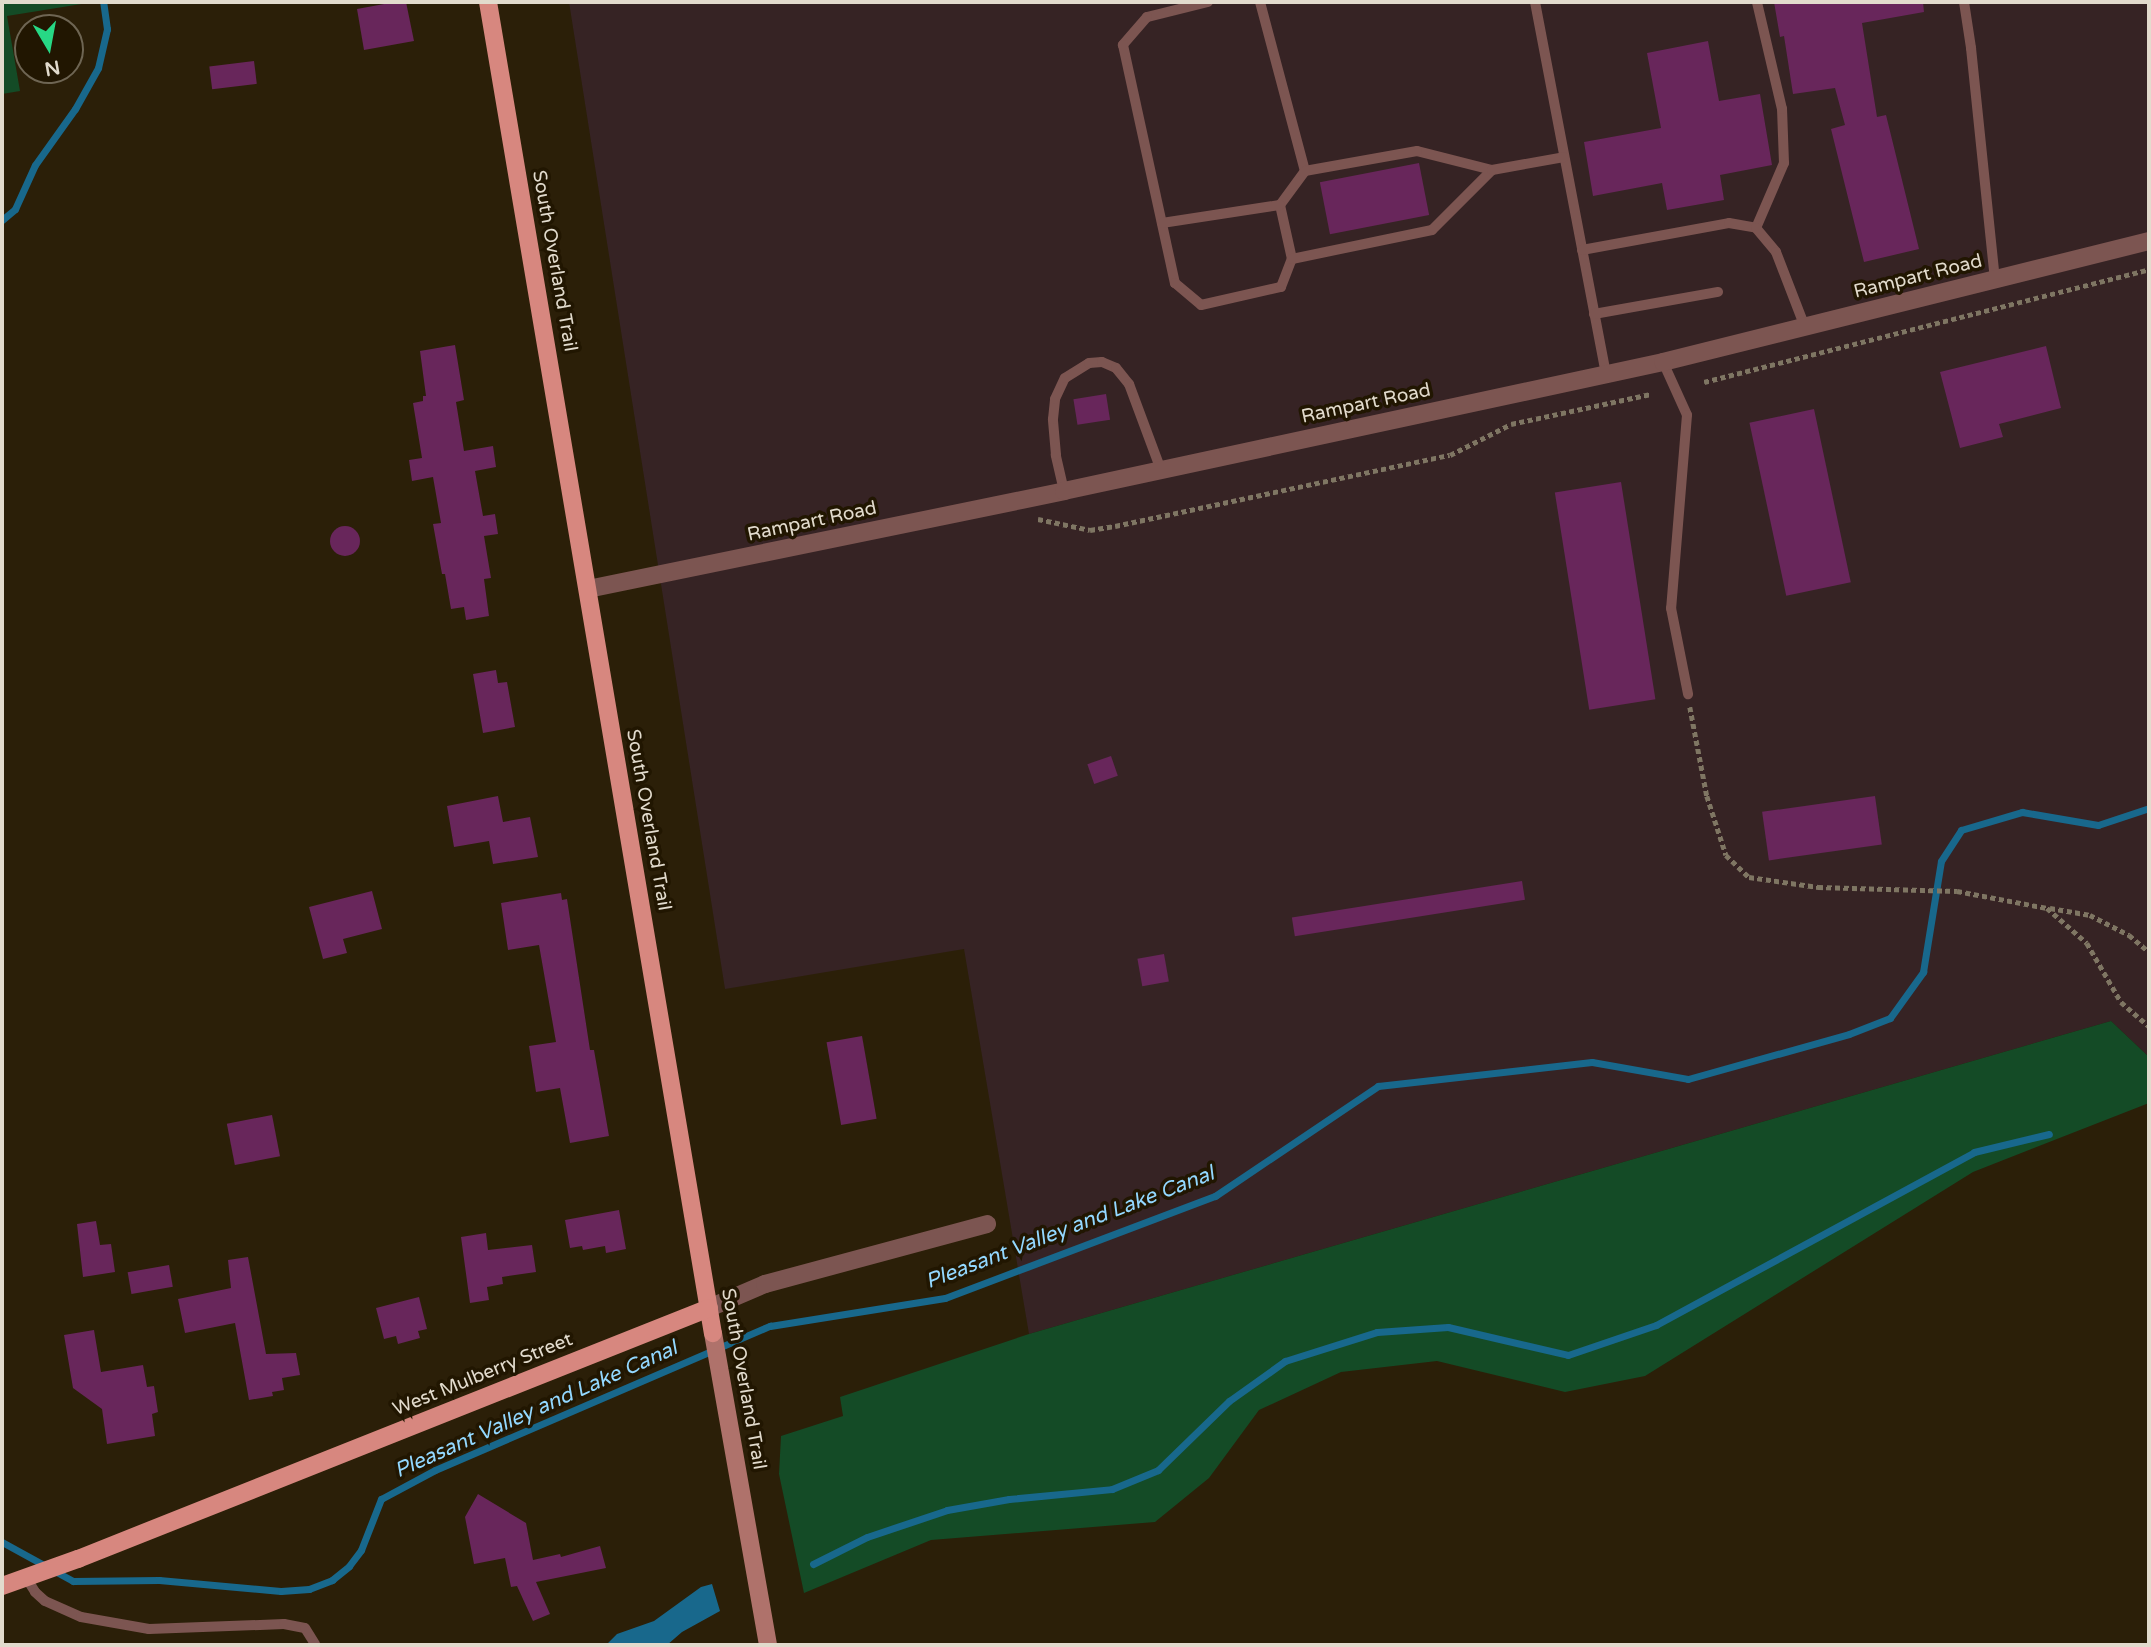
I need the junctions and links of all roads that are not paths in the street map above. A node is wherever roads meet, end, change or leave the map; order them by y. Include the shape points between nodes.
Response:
1 (488, 2) edge
2 (1208, 2) edge
3 (1260, 2) edge
4 (1535, 2) edge
5 (1757, 2) edge
6 (1964, 2) edge
7 (1564, 157) junction
8 (1492, 170) junction
9 (1305, 171) junction
10 (1280, 205) junction
11 (1162, 223) junction
12 (1756, 228) junction
13 (2149, 241) edge
14 (1582, 250) junction
15 (1292, 259) junction
16 (1995, 280) junction
17 (1718, 292) dead end
18 (1594, 314) junction
19 (1805, 327) junction
20 (1663, 362) junction
21 (1606, 374) junction
22 (1161, 470) junction
23 (1064, 491) junction
24 (588, 589) junction
25 (1688, 694) road end
26 (986, 1224) dead end
27 (709, 1308) junction
28 (34, 1576) junction
29 (2, 1586) edge
30 (315, 1644) edge
31 (768, 1645) edge

1 - 24 main road, South Overland Trail
2 - 11 lane via 1147,17 1123,45
3 - 9 lane
4 - 7 lane
5 - 12 lane via 1782,109 1784,163
6 - 16 lane
7 - 8 lane
7 - 14 lane
8 - 9 lane via 1417,151
8 - 15 lane via 1432,230
9 - 10 lane
10 - 11 lane
10 - 15 lane
11 - 15 lane via 1175,284 1201,305 1281,288
12 - 14 lane via 1729,223
12 - 19 lane via 1776,251
13 - 16 street, Rampart Road
14 - 18 lane
16 - 19 street, Rampart Road
17 - 18 lane
18 - 21 lane
19 - 20 street, Rampart Road
20 - 21 street, Rampart Road
20 - 25 lane via 1687,415 1671,608
21 - 22 street, Rampart Road
22 - 23 street, Rampart Road
22 - 23 lane via 1129,384 1116,368 1089,363 1065,378 1055,399 1056,456
23 - 24 street, Rampart Road
24 - 27 main road, South Overland Trail
26 - 27 street, West Mulberry Street via 765,1284
27 - 28 main road, West Mulberry Street
27 - 31 main road, South Overland Trail
28 - 29 main road, West Mulberry Street
28 - 30 lane via 35,1592 45,1601 81,1618 149,1629 284,1624 304,1628

